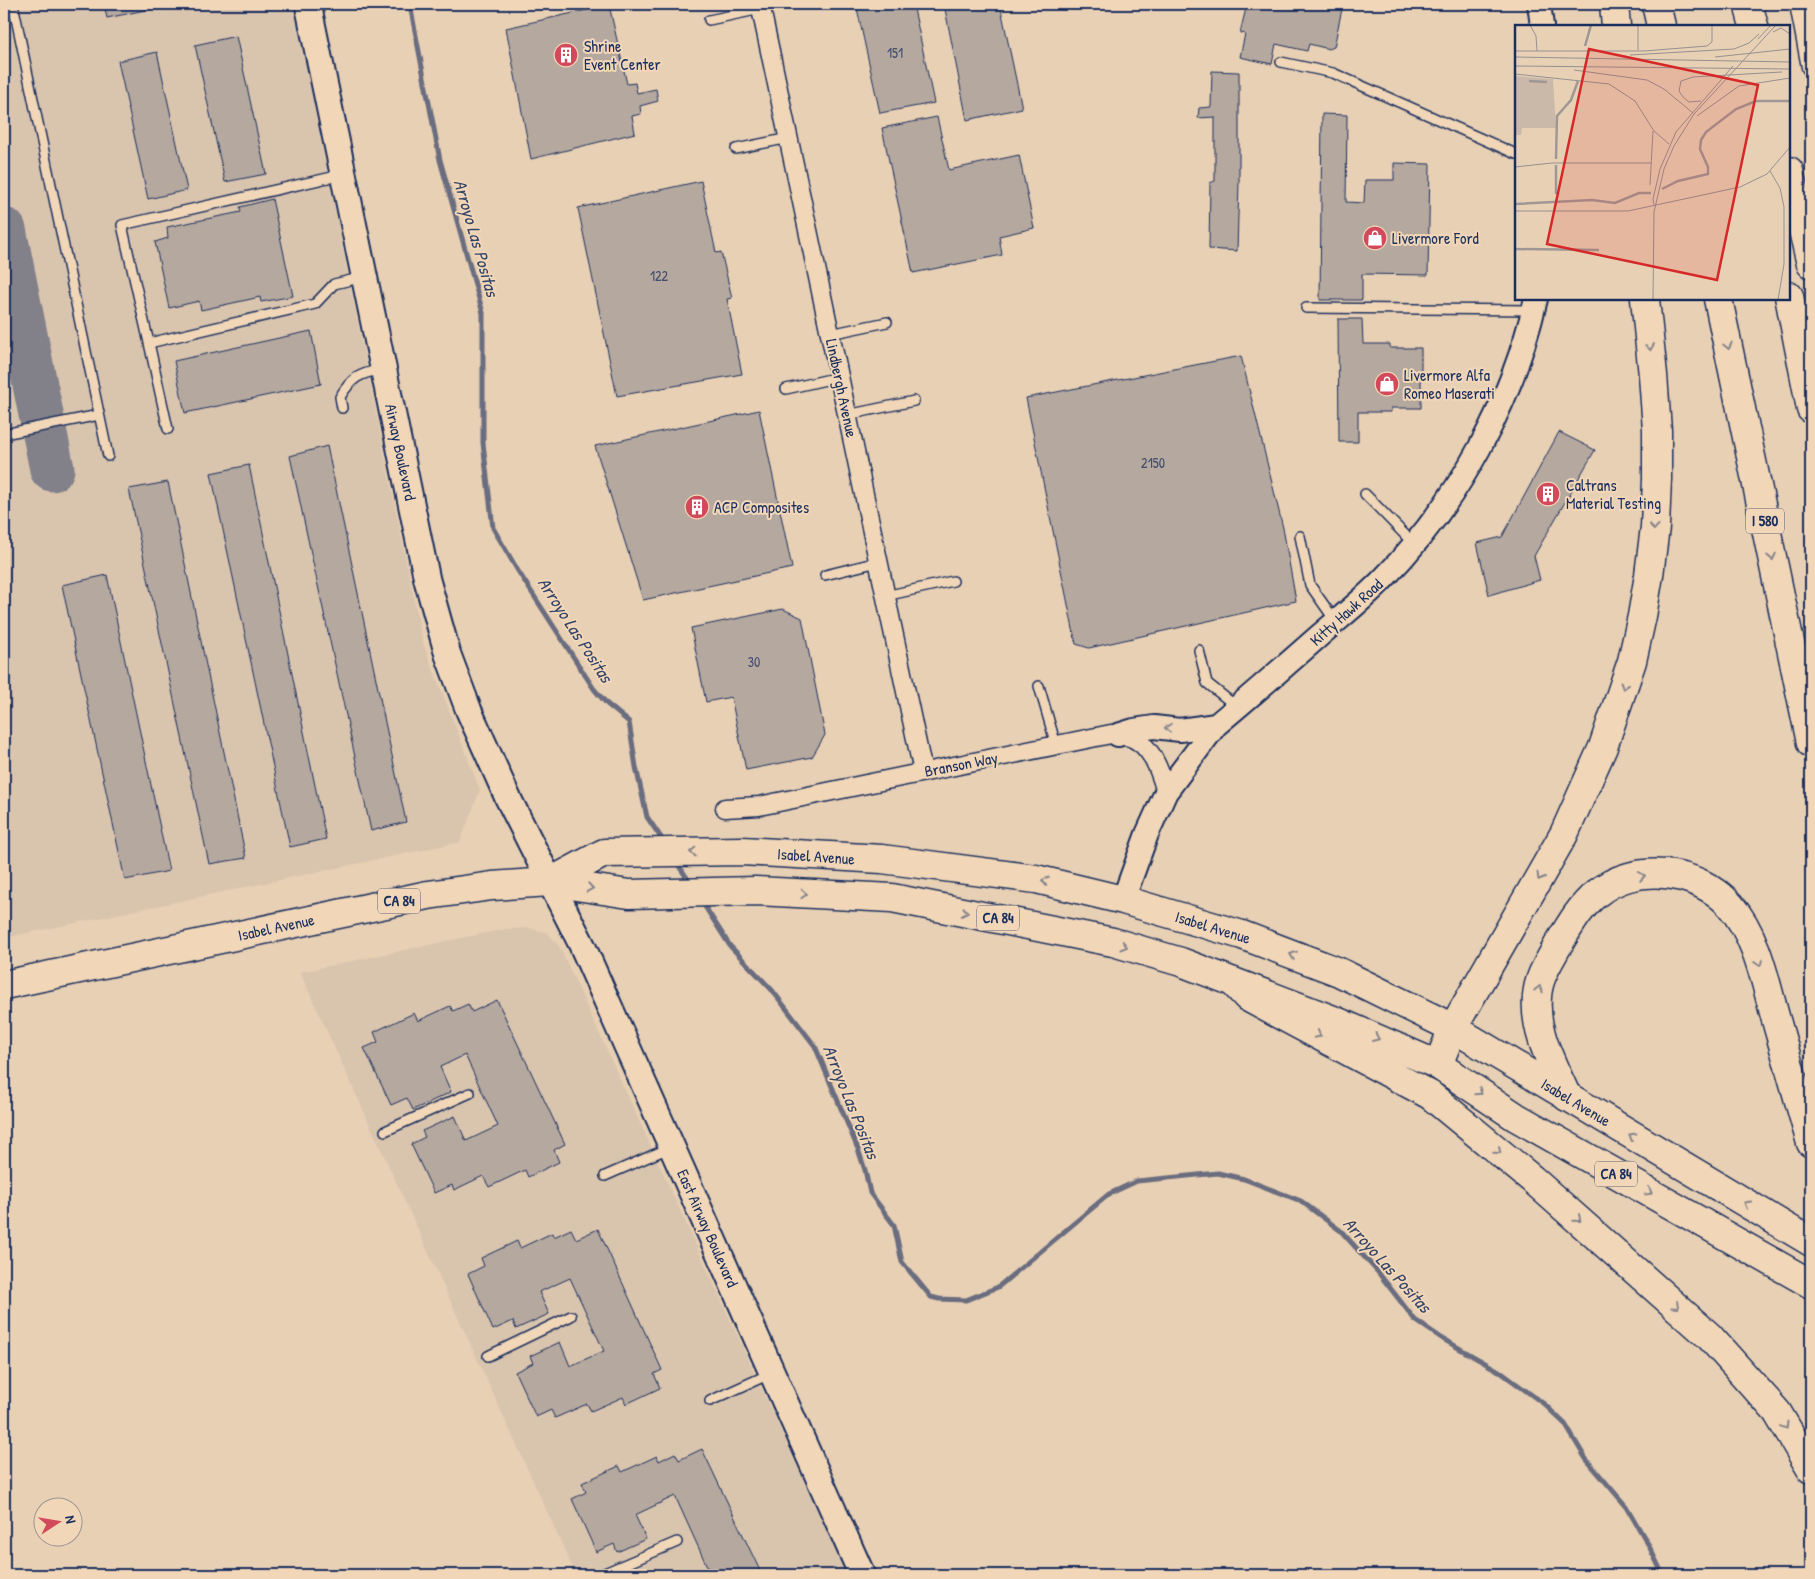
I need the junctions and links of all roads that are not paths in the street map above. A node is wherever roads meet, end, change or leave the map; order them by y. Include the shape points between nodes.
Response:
1 (13, 4) edge
2 (308, 4) edge
3 (1539, 4) edge
4 (1614, 4) edge
5 (1656, 4) edge
6 (1731, 4) edge
7 (1748, 4) edge
8 (1799, 4) edge
9 (761, 6) edge
10 (709, 20) dead end
11 (1542, 25) edge
12 (1616, 25) edge
13 (1661, 25) edge
14 (1736, 25) edge
15 (1754, 25) edge
16 (1281, 62) dead end
17 (1811, 67) edge
18 (789, 138) junction
19 (736, 149) dead end
20 (1515, 154) edge
21 (343, 174) junction
22 (1790, 175) edge
23 (1811, 264) edge
24 (364, 277) junction
25 (1644, 300) edge
26 (1718, 300) edge
27 (1790, 300) edge
28 (1535, 304) edge
29 (1306, 308) dead end
30 (887, 322) dead end
31 (830, 334) junction
32 (149, 343) junction
33 (384, 369) junction
34 (839, 378) junction
35 (786, 389) dead end
36 (914, 401) dead end
37 (342, 408) dead end
38 (1811, 409) edge
39 (100, 415) junction
40 (847, 416) junction
41 (168, 429) dead end
42 (4, 434) edge
43 (108, 456) dead end
44 (1365, 494) dead end
45 (1300, 536) dead end
46 (1414, 544) junction
47 (878, 562) junction
48 (825, 575) dead end
49 (953, 582) dead end
50 (885, 596) junction
51 (1336, 622) junction
52 (1199, 650) dead end
53 (1039, 686) dead end
54 (1237, 708) junction
55 (1216, 725) junction
56 (1118, 735) junction
57 (1811, 743) edge
58 (1056, 745) junction
59 (923, 772) junction
60 (1166, 792) junction
61 (724, 808) dead end
62 (550, 882) junction
63 (1123, 900) junction
64 (1233, 982) junction
65 (4, 985) edge
66 (1453, 1028) junction
67 (1438, 1065) junction
68 (470, 1094) dead end
69 (1567, 1097) junction
70 (385, 1131) dead end
71 (1811, 1143) edge
72 (672, 1147) junction
73 (606, 1176) dead end
74 (1800, 1235) edge
75 (1805, 1280) edge
76 (571, 1316) dead end
77 (488, 1356) dead end
78 (772, 1373) junction
79 (710, 1401) dead end
80 (1811, 1469) edge
81 (677, 1542) dead end
82 (600, 1575) edge
83 (862, 1575) edge

1 - 39 lane
2 - 21 main road, Airway Boulevard
3 - 11 street
4 - 12 highway
5 - 13 highway
6 - 14 highway
7 - 15 highway
8 - 17 street
9 - 10 lane
9 - 18 street, Lindbergh Avenue
16 - 20 lane via 1333,73
18 - 19 lane
18 - 31 street, Lindbergh Avenue
21 - 24 main road, Airway Boulevard
21 - 32 lane via 122,225
22 - 23 highway
24 - 32 lane via 334,284 315,304
24 - 33 main road, Airway Boulevard
25 -> 66 highway via 1657,430 1657,480 1649,575 1632,661 1603,747 1564,834
26 -> 57 highway, I 580
27 - 38 highway
28 - 29 lane
28 - 46 street, Kitty Hawk Road via 1501,406 1443,508
30 - 31 lane
31 - 34 street, Lindbergh Avenue
32 - 41 lane
33 - 37 lane via 364,373 349,382 340,397
33 - 62 main road, Airway Boulevard via 428,580 451,663 507,796
34 - 35 lane
34 - 40 street, Lindbergh Avenue
36 - 40 lane
39 - 42 lane
39 - 43 lane
40 - 47 street, Lindbergh Avenue
44 - 46 lane
45 - 51 lane via 1310,585
46 - 51 street, Kitty Hawk Road via 1384,578
47 - 48 lane
47 - 50 street, Lindbergh Avenue
49 - 50 lane
50 - 59 street, Lindbergh Avenue
51 - 54 street, Kitty Hawk Road
52 - 54 lane via 1206,683
53 - 58 lane
54 - 55 street, Kitty Hawk Road
55 -> 56 street via 1180,730 1154,727
55 - 60 street, Kitty Hawk Road
56 - 58 street, Branson Way
56 - 60 street, Branson Way via 1128,736 1142,745 1158,766
58 - 59 street, Branson Way
59 - 61 street, Branson Way via 759,806
60 - 63 street, Kitty Hawk Road
63 -> 62 highway, Isabel Avenue / CA 84 via 1027,877 882,860 742,851 604,853
62 -> 64 highway, Isabel Avenue / CA 84 via 629,894 756,891 892,898 1113,942 1181,962
62 - 65 highway, Isabel Avenue / CA 84 via 492,886 428,896
62 - 72 main road, East Airway Boulevard via 582,945
66 -> 63 highway, Isabel Avenue / CA 84 via 1339,972 1242,935
64 -> 67 highway, Isabel Avenue / CA 84 via 1336,1021
64 -> 80 highway via 1248,997 1430,1095 1525,1173 1709,1336 1777,1412
66 - 67 highway
66 - 69 highway, Isabel Avenue / CA 84
67 -> 75 highway, Isabel Avenue / CA 84 via 1516,1117
68 - 70 lane
69 -> 71 highway via 1544,1044 1538,1020 1537,996 1542,972 1580,910 1597,893 1640,875 1663,873 1707,886 1729,904 1744,924 1766,984
74 -> 69 highway, Isabel Avenue / CA 84
72 - 73 lane
72 - 78 main road, East Airway Boulevard
76 - 77 lane
78 - 79 lane
78 - 83 main road, East Airway Boulevard
81 - 82 lane

